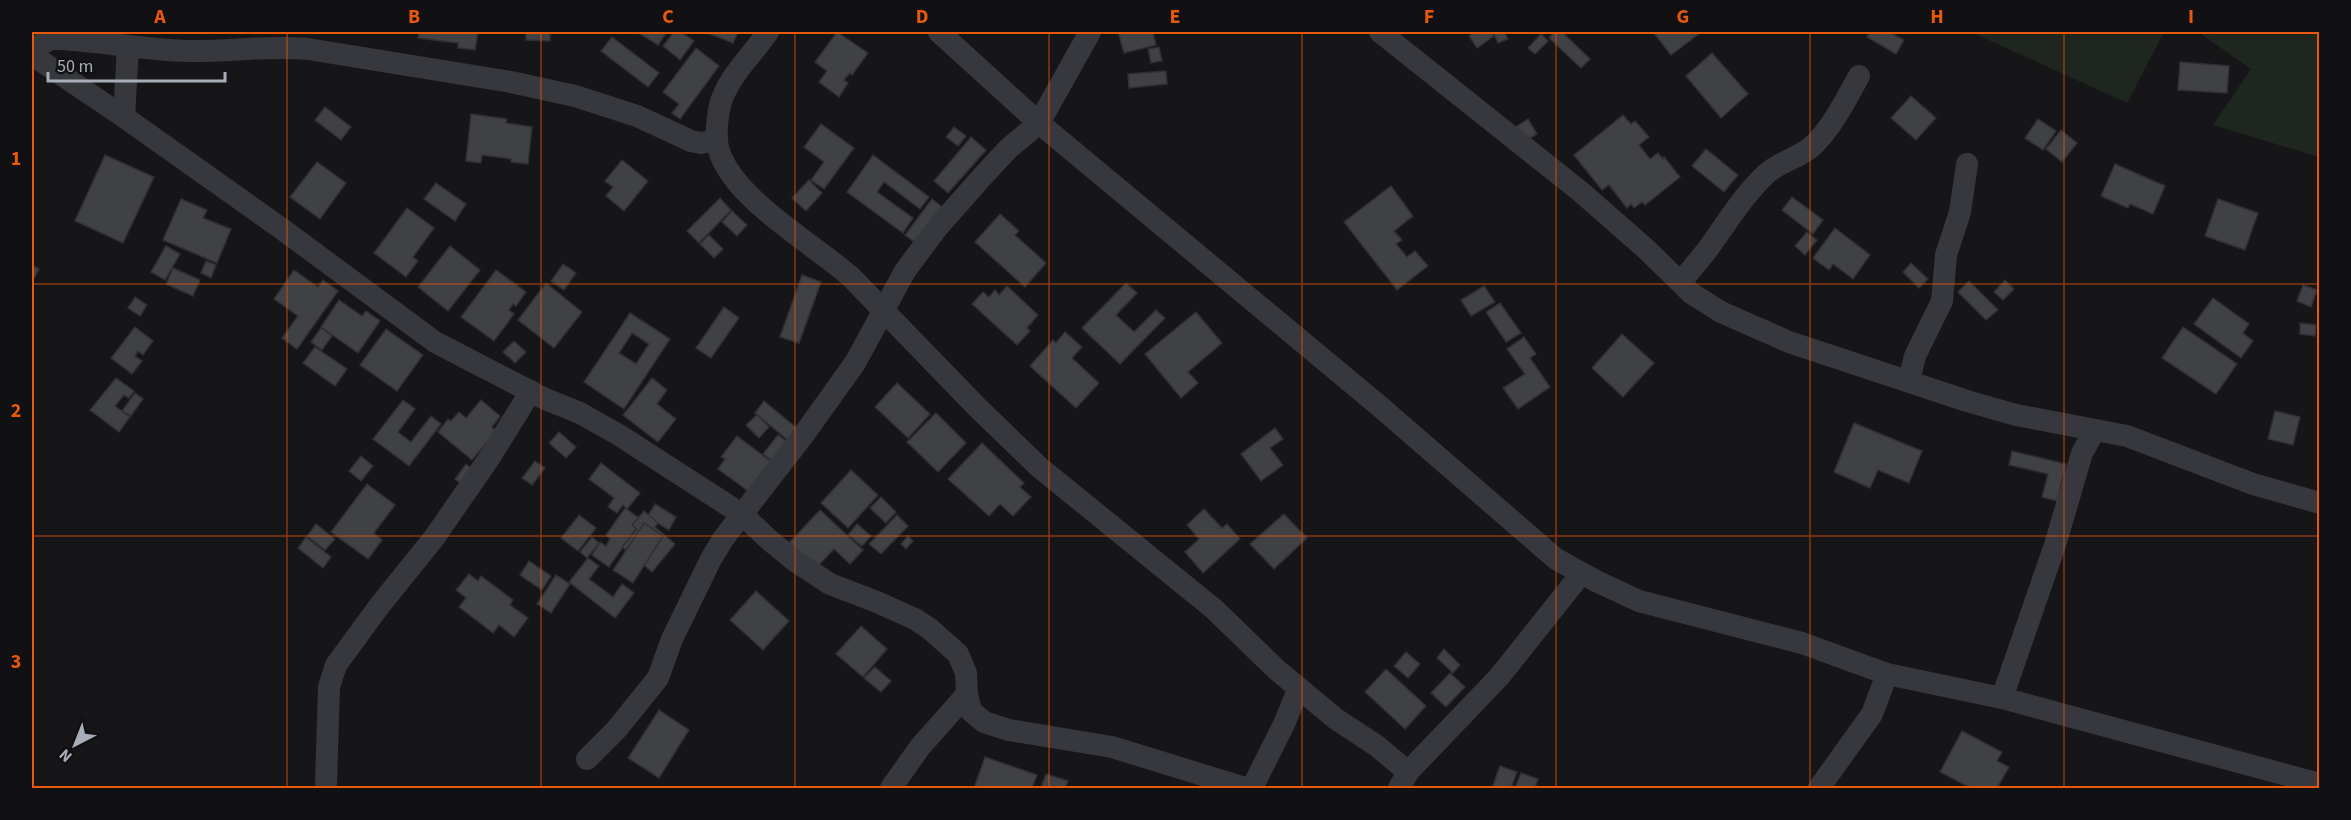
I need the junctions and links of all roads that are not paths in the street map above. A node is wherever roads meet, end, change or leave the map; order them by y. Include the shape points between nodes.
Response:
1 (768, 32) edge
2 (939, 32) edge
3 (1090, 32) edge
4 (1380, 32) edge
5 (128, 46) junction
6 (32, 50) edge
7 (32, 55) edge
8 (1858, 76) dead end
9 (124, 117) junction
10 (1039, 123) junction
11 (717, 140) junction
12 (1967, 164) dead end
13 (1681, 282) junction
14 (882, 309) junction
15 (1909, 381) junction
16 (531, 391) junction
17 (2096, 430) junction
18 (2319, 503) edge
19 (743, 515) junction
20 (1581, 573) junction
21 (1887, 674) junction
22 (1299, 688) junction
23 (967, 694) junction
24 (2002, 698) junction
25 (587, 759) dead end
26 (1404, 780) edge
27 (326, 783) dead end
28 (2319, 784) edge
29 (891, 789) edge
30 (1245, 789) edge
31 (1252, 789) edge
32 (1819, 789) edge

1 - 11 street via 720,104
2 - 10 street
3 - 10 street
4 - 13 street via 1581,192
5 - 6 street via 50,39
5 - 9 street
5 - 11 street via 184,51 308,49 575,96 616,107 691,141
7 - 9 street
8 - 13 street via 1817,140 1797,157 1767,173
9 - 16 street via 419,331
10 - 14 street via 1009,148 937,228
10 - 20 street via 1556,559
11 - 14 street via 732,176 750,197 829,257
12 - 15 street via 1960,212 1947,255 1942,301 1915,356
13 - 15 street via 1721,312 1789,342
14 - 19 street via 855,363
14 - 22 street via 1039,467 1214,609
15 - 17 street via 2016,415
16 - 19 street via 619,435
16 - 27 street via 434,538 336,664 328,687
17 - 18 street via 2127,436 2253,484
17 - 24 street via 2082,453
19 - 23 street via 766,538 830,584 915,619 948,643 966,673
19 - 25 street via 711,559 657,678
20 - 21 street via 1639,601 1802,643
20 - 26 street via 1499,678
21 - 24 street
21 - 32 street via 1872,714
22 - 26 street via 1386,753
22 - 31 street
23 - 29 street via 920,747
23 - 30 street via 971,711 984,722 1009,730 1112,747
24 - 28 street

